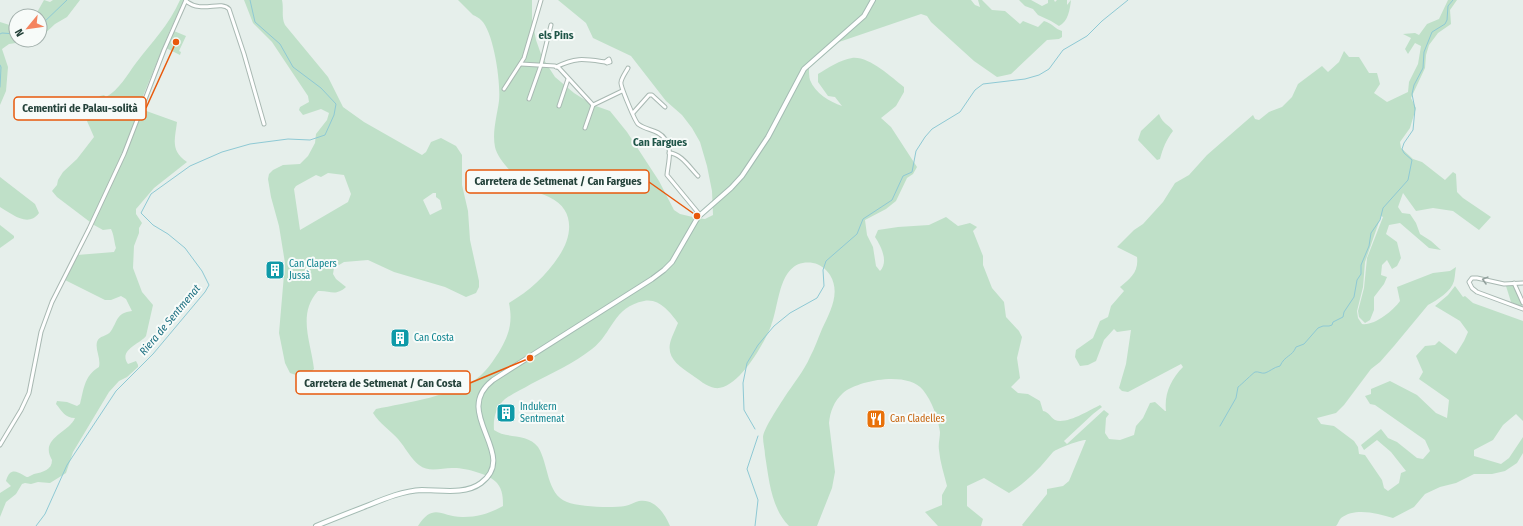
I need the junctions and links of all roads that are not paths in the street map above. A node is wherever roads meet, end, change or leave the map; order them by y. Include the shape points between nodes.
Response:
1 (186, 0) edge
2 (541, 0) edge
3 (873, 0) edge
4 (551, 25) dead end
5 (605, 62) dead end
6 (521, 64) junction
7 (541, 65) junction
8 (556, 67) junction
9 (628, 68) dead end
10 (568, 78) junction
11 (504, 89) dead end
12 (622, 91) junction
13 (529, 99) dead end
14 (593, 105) junction
15 (559, 106) dead end
16 (665, 107) dead end
17 (633, 113) junction
18 (264, 124) dead end
19 (585, 128) dead end
20 (669, 152) junction
21 (698, 176) dead end
22 (700, 215) junction
23 (1514, 282) junction
24 (1523, 283) edge
25 (1523, 303) edge
26 (1523, 309) edge
27 (0, 445) edge
28 (316, 526) edge

1 - 18 street via 195,6 222,5 230,9
1 - 27 street via 124,154 52,302 41,332 29,394
2 - 6 street
3 - 22 main road via 864,16 804,69 768,137 742,176
4 - 7 street
5 - 8 street via 571,60
6 - 7 street
6 - 11 street
7 - 8 street
7 - 13 street
8 - 10 street
9 - 12 street via 620,82
10 - 14 street
10 - 15 street
12 - 14 street
12 - 17 street
14 - 19 street
16 - 17 street via 649,95
17 - 20 street via 638,124 660,133 669,147
20 - 21 street via 680,156
20 - 22 street via 667,175
22 - 28 main road via 676,257 664,270 488,384 479,397 478,413 493,460 491,469 482,482 466,490 420,490 399,494
23 - 24 street
23 - 25 street
23 -> 26 street via 1496,284 1478,278 1472,278 1469,282 1477,292

